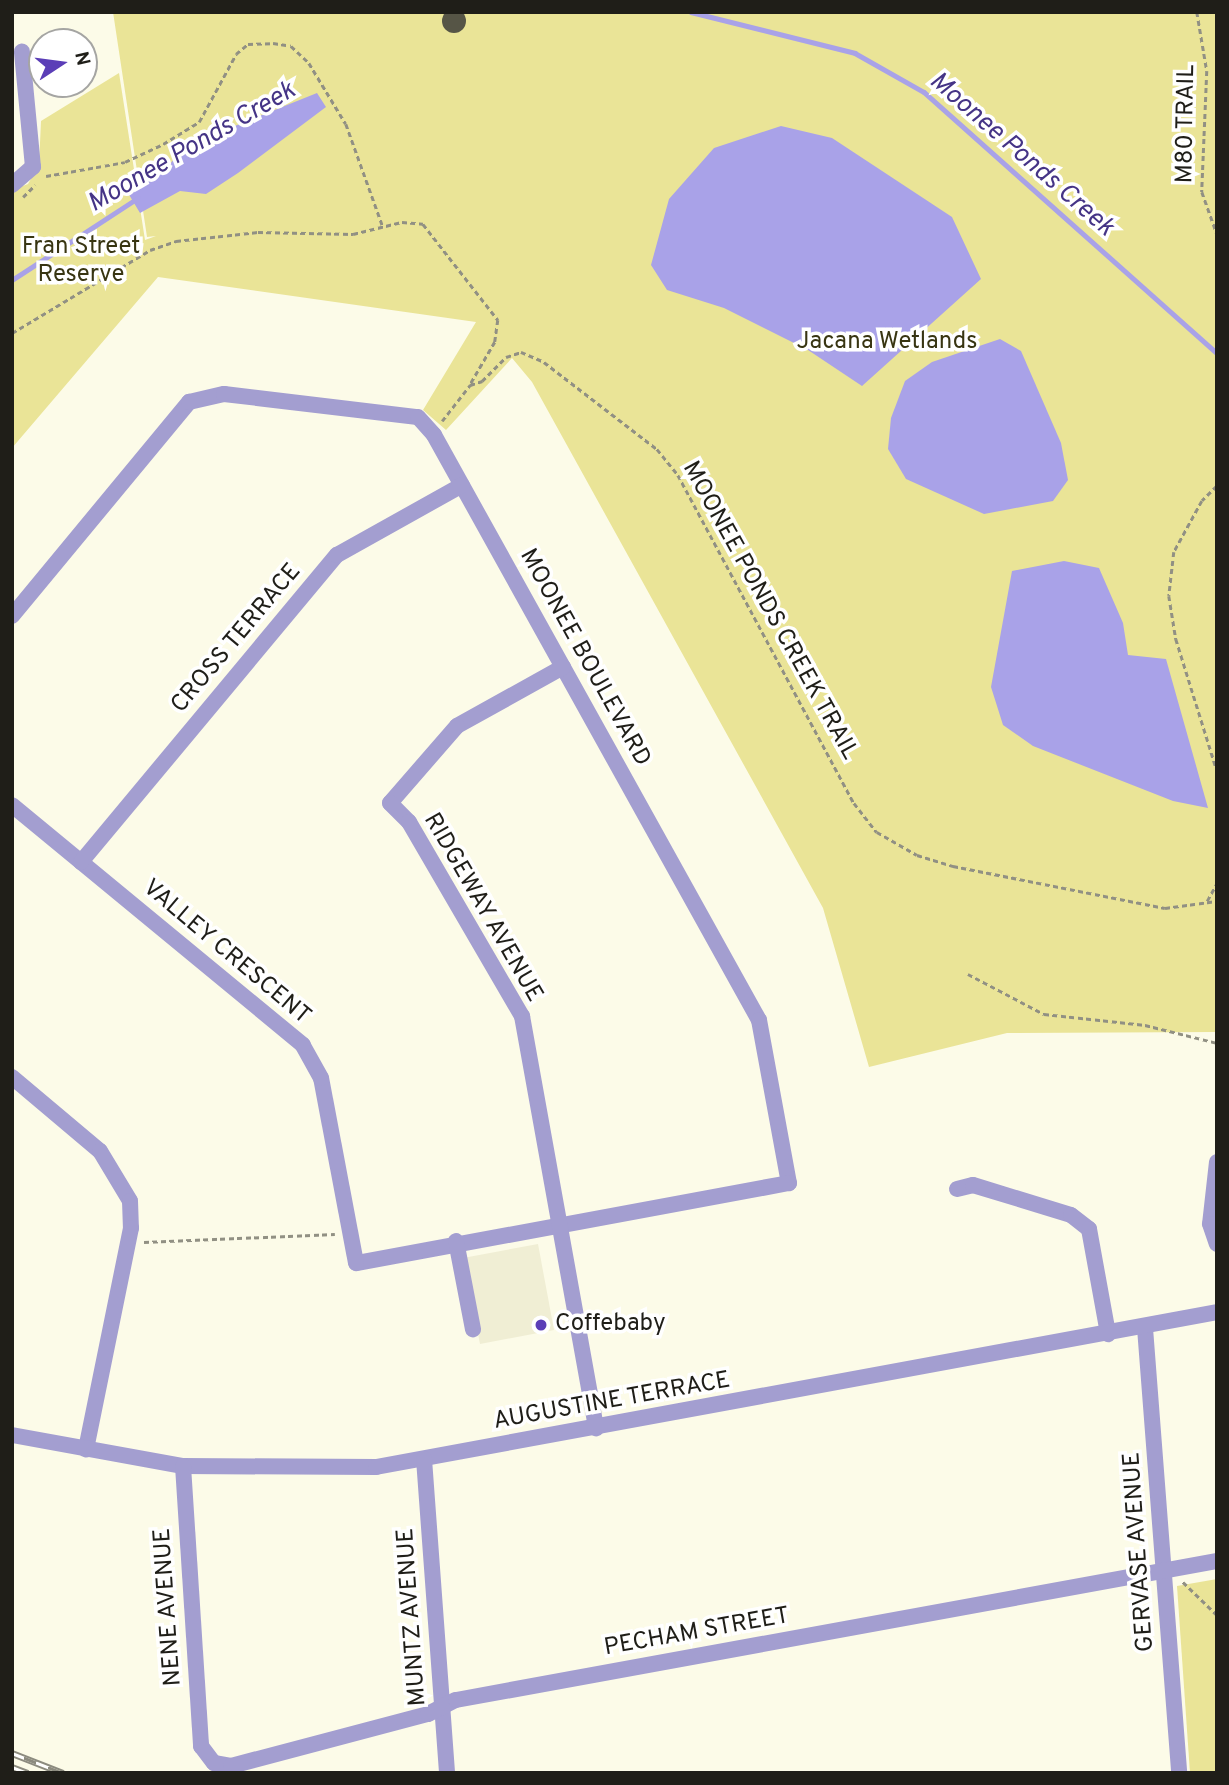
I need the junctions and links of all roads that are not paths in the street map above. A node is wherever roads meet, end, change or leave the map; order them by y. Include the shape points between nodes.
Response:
1 (22, 52) dead end
2 (12, 185) edge
3 (462, 485) junction
4 (12, 616) edge
5 (563, 667) junction
6 (12, 805) edge
7 (80, 862) junction
8 (12, 1077) edge
9 (1217, 1162) edge
10 (957, 1189) dead end
11 (559, 1222) junction
12 (456, 1241) junction
13 (1217, 1244) edge
14 (1217, 1312) edge
15 (1145, 1328) junction
16 (472, 1329) dead end
17 (1108, 1334) junction
18 (597, 1427) junction
19 (12, 1435) edge
20 (86, 1449) junction
21 (424, 1459) junction
22 (183, 1466) junction
23 (1217, 1561) edge
24 (1164, 1571) junction
25 (442, 1707) junction
26 (201, 1746) joint
27 (447, 1773) edge
28 (1179, 1773) edge

1 - 2 street via 33,154 29,175
3 - 4 street, MOONEE BOULEVARD via 418,417 224,394 190,402
3 - 5 street, MOONEE BOULEVARD
3 - 7 street, CROSS TERRACE via 337,555
5 - 11 street, RIDGEWAY AVENUE via 457,726 390,803 410,822 522,1016
5 - 11 street, MOONEE BOULEVARD via 759,1020 789,1183
6 - 7 street, VALLEY CRESCENT
7 - 12 street, VALLEY CRESCENT via 303,1045 321,1078 356,1263
8 - 20 street via 100,1151 130,1201 131,1228
9 - 13 street via 1210,1224
10 - 17 street via 973,1185 1071,1215 1089,1228
11 - 12 street
11 - 18 street, RIDGEWAY AVENUE
12 - 16 street
14 - 15 street, AUGUSTINE TERRACE
15 - 17 street, AUGUSTINE TERRACE
15 - 24 street, GERVASE AVENUE
17 - 18 street, AUGUSTINE TERRACE
18 - 21 street, AUGUSTINE TERRACE
19 - 20 street, AUGUSTINE TERRACE
20 - 22 street, AUGUSTINE TERRACE
21 - 22 street, AUGUSTINE TERRACE via 376,1467
21 - 25 street, MUNTZ AVENUE
22 - 26 street, NENE AVENUE
23 - 24 street, PECHAM STREET
24 - 25 street, PECHAM STREET via 456,1700
24 - 28 street, GERVASE AVENUE
25 - 26 street, PECHAM STREET via 231,1766 214,1763
25 - 27 street, MUNTZ AVENUE

